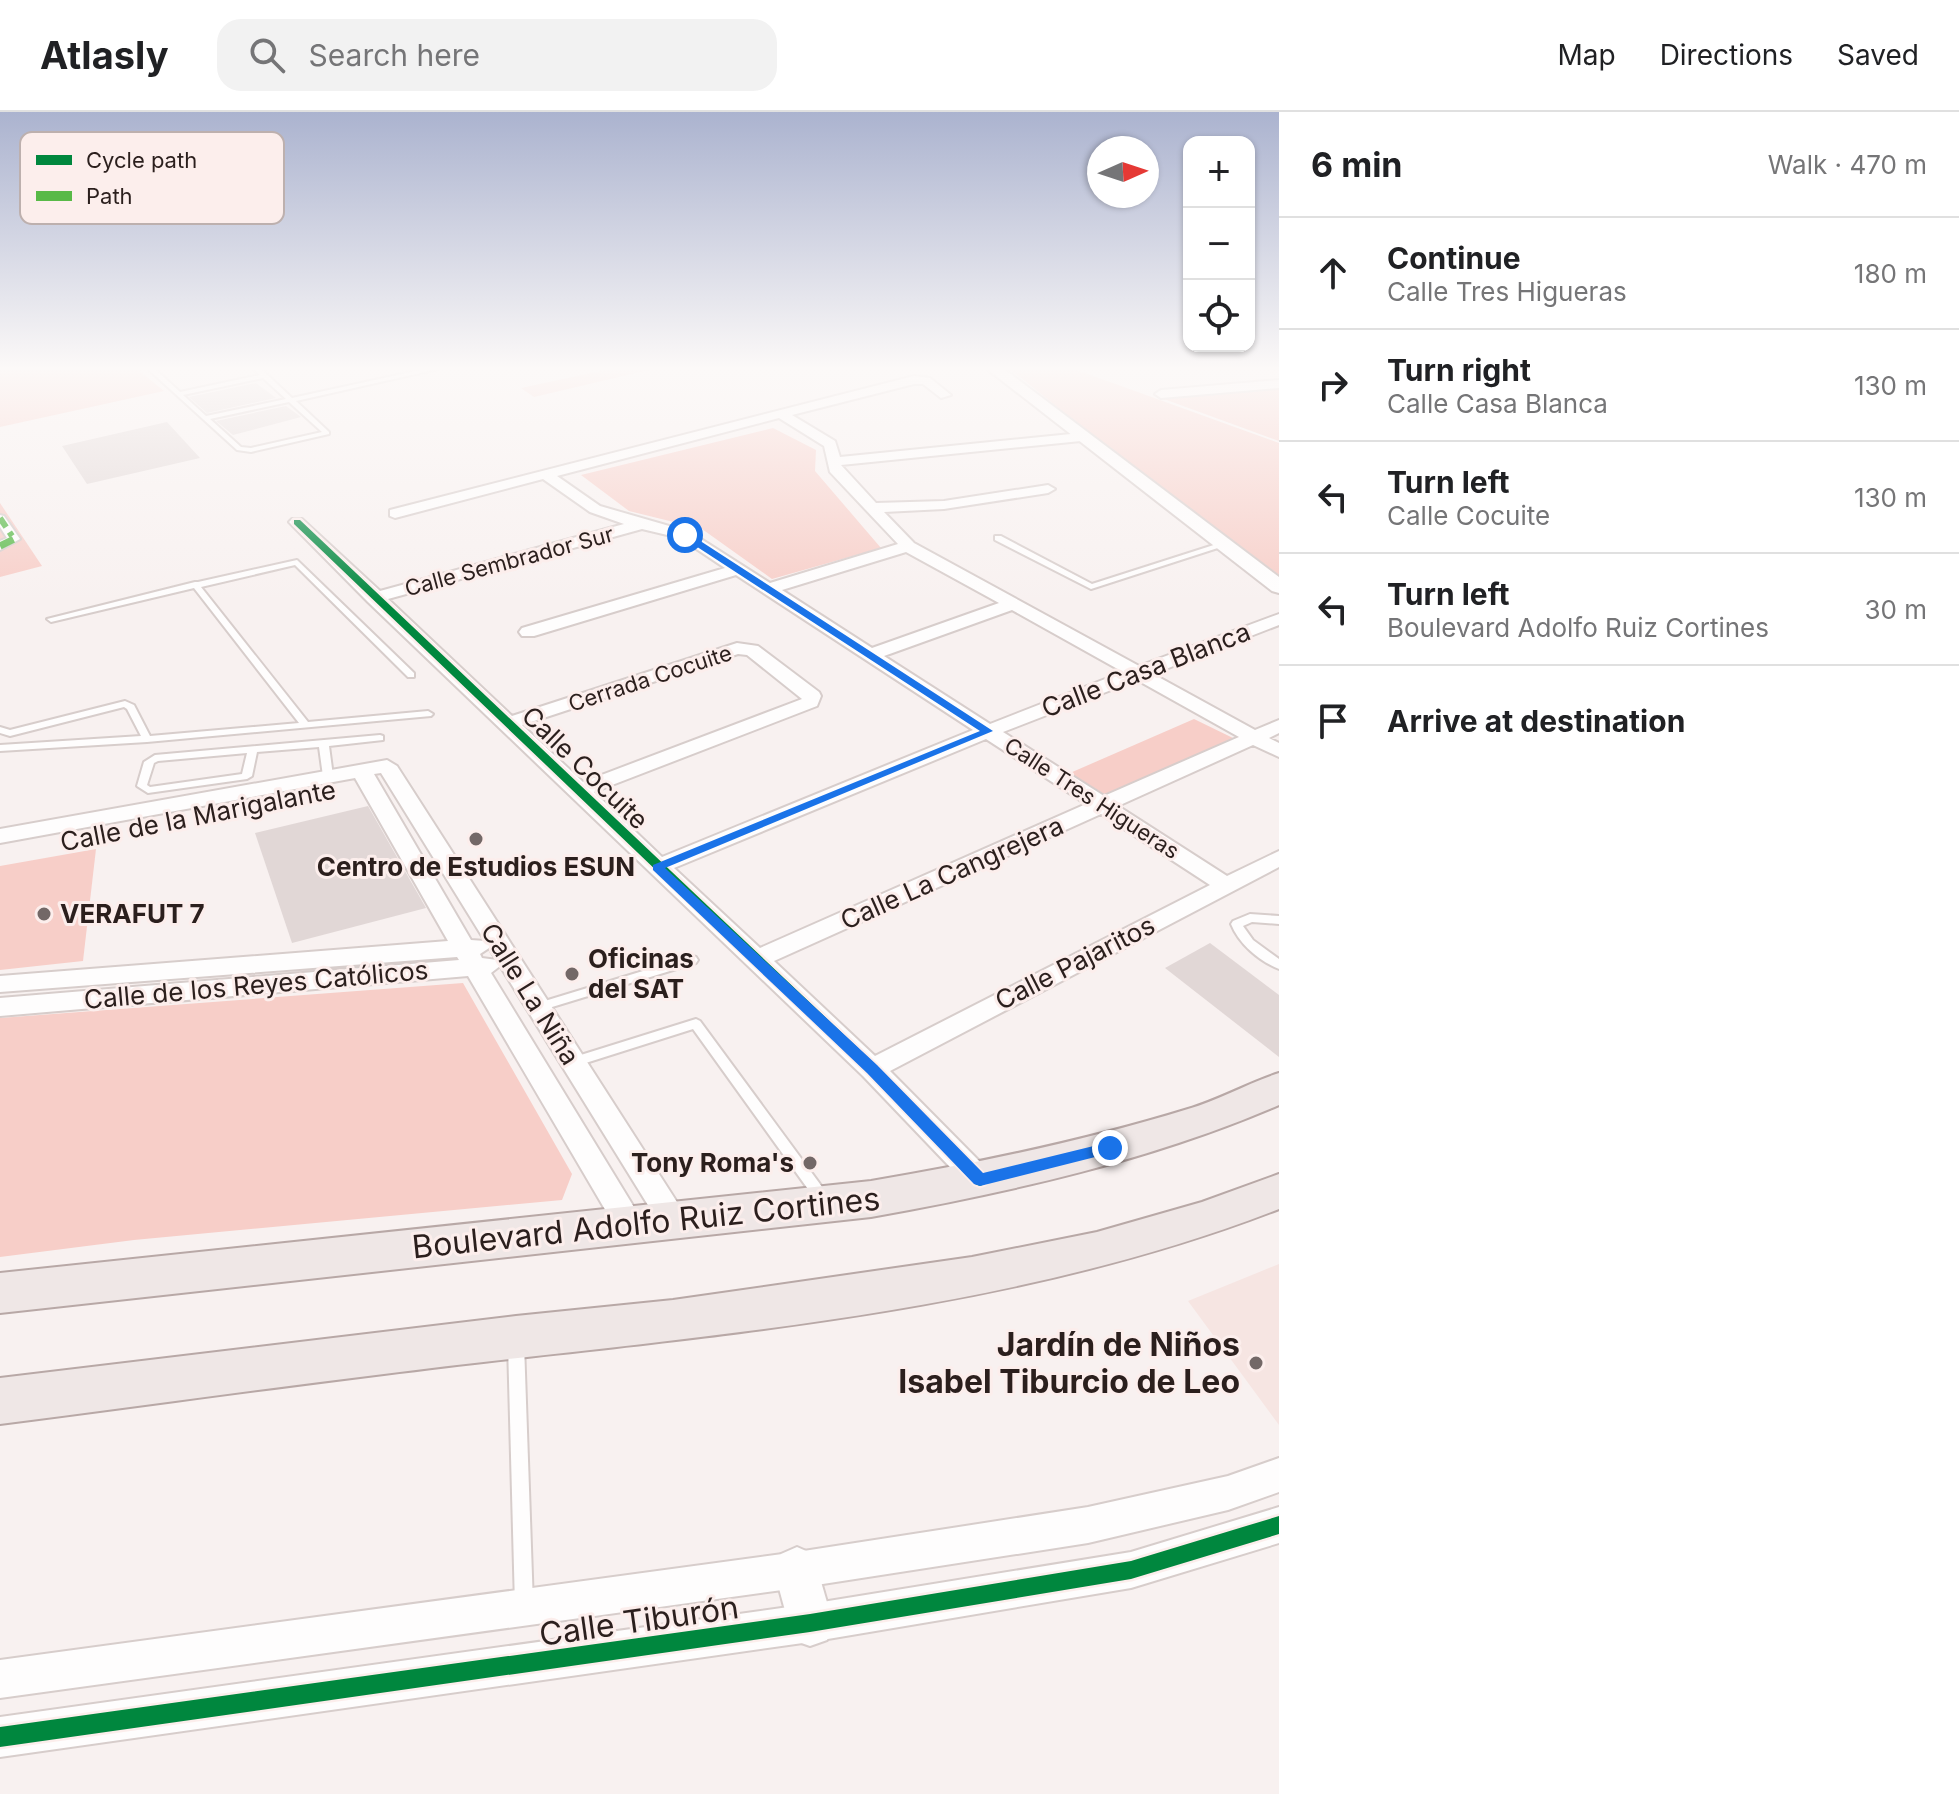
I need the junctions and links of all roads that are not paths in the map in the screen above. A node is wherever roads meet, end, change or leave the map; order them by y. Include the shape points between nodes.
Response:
1 (652, 447) edge
2 (829, 447) edge
3 (913, 447) edge
4 (1094, 447) edge
5 (833, 455) junction
6 (545, 474) junction
7 (1048, 489) dead end
8 (944, 505) junction
9 (872, 508) junction
10 (395, 513) dead end
11 (614, 517) junction
12 (0, 518) edge
13 (297, 522) dead end
14 (643, 524) junction
15 (890, 525) junction
16 (998, 538) dead end
17 (1223, 545) junction
18 (0, 546) edge
19 (908, 546) junction
20 (736, 570) junction
21 (195, 584) junction
22 (1279, 587) edge
23 (768, 589) junction
24 (368, 591) junction
25 (1013, 604) junction
26 (51, 619) dead end
27 (1279, 619) edge
28 (528, 632) dead end
29 (869, 655) junction
30 (1137, 673) junction
31 (411, 675) dead end
32 (428, 714) dead end
33 (507, 724) junction
34 (306, 725) junction
35 (1279, 726) edge
36 (5, 731) edge
37 (988, 731) junction
38 (1254, 737) junction
39 (380, 738) dead end
40 (147, 739) junction
41 (324, 743) junction
42 (2, 748) edge
43 (253, 749) junction
44 (1279, 751) edge
45 (379, 774) junction
46 (328, 776) junction
47 (578, 791) junction
48 (1105, 805) junction
49 (0, 836) edge
50 (0, 853) edge
51 (1279, 858) edge
52 (657, 867) junction
53 (1226, 885) junction
54 (1279, 920) edge
55 (506, 954) junction
56 (470, 957) junction
57 (757, 959) junction
58 (692, 960) dead end
59 (1279, 965) edge
60 (0, 984) edge
61 (0, 1007) edge
62 (539, 1007) junction
63 (573, 1062) junction
64 (872, 1069) junction
65 (1279, 1088) edge
66 (980, 1180) junction
67 (1279, 1191) edge
68 (827, 1204) junction
69 (674, 1222) junction
70 (630, 1226) junction
71 (0, 1293) edge
72 (516, 1337) junction
73 (0, 1401) edge
74 (1279, 1475) edge
75 (1279, 1525) edge
76 (797, 1570) junction
77 (524, 1605) junction
78 (810, 1623) junction
79 (0, 1679) edge
80 (0, 1737) edge

1 - 6 street
2 - 5 street
3 - 5 street
4 - 17 street
5 - 9 street via 835,469
6 - 10 street
6 - 11 street, Calle Tres Higueras
7 - 8 street
8 - 9 street
8 - 15 street
9 - 15 street
11 - 14 street, Calle Tres Higueras
11 - 24 street, Calle Sembrador Sur
12 - 18 street via 14,539
13 - 24 street, Calle Cocuite
14 - 20 street, Calle Tres Higueras via 679,532
14 - 24 street, Calle Sembrador Sur
15 - 19 street
16 - 17 lane via 1091,587
17 - 22 street
19 - 23 street
19 - 25 street
20 - 23 street, Calle Tres Higueras
20 - 28 street
21 - 26 lane
21 - 31 lane via 297,562
21 - 34 lane
23 - 29 street, Calle Tres Higueras
24 - 33 street, Calle Cocuite
25 - 29 street
25 - 30 street
27 - 30 street, Calle Casa Blanca
29 - 37 street, Calle Tres Higueras
30 - 37 street, Calle Casa Blanca
30 - 38 street
32 - 34 lane
33 - 47 street, Calle Cocuite
33 - 47 street, Cerrada Cocuite via 737,648 752,650 812,696 810,702
34 - 40 lane
35 - 38 street, Calle La Cangrejera
36 - 40 lane via 125,704
36 - 42 lane
37 - 48 street, Calle Tres Higueras
37 - 52 street, Calle Casa Blanca
38 - 44 street
38 - 48 street, Calle La Cangrejera
39 - 41 lane
40 - 42 lane
41 - 43 lane
41 - 46 lane
43 - 43 lane via 155,758 142,786 148,790 241,778 249,773
45 - 46 street, Calle de la Marigalante
45 - 50 street, Calle de la Marigalante
45 - 55 street, Calle La Niña
45 - 56 street, Calle La Niña
46 - 49 street, Calle de la Marigalante
47 - 52 street, Calle Cocuite
48 - 53 street, Calle Tres Higueras
48 - 57 street, Calle La Cangrejera
51 - 53 street, Calle Pajaritos
52 - 57 street, Calle Cocuite
53 - 64 street, Calle Pajaritos
54 - 59 lane via 1250,918 1237,924 1249,943
55 - 56 street, Calle de los Reyes Católicos
55 - 62 street, Calle La Niña
56 - 60 street, Calle de los Reyes Católicos
56 - 61 street, Calle de los Reyes Católicos
56 - 70 street, Calle La Niña
57 - 64 street, Calle Cocuite
58 - 62 lane
62 - 63 street, Calle La Niña
63 - 68 lane via 696,1024
63 - 69 street, Calle La Niña
64 - 66 street, Calle Cocuite
65 - 66 main road, Boulevard Adolfo Ruiz Cortines via 1204,1120
66 - 68 main road, Boulevard Adolfo Ruiz Cortines
67 - 72 main road via 1097,1251 972,1277 673,1321
68 - 69 main road, Boulevard Adolfo Ruiz Cortines
69 - 70 main road, Boulevard Adolfo Ruiz Cortines
70 - 71 main road, Boulevard Adolfo Ruiz Cortines
72 - 73 main road
72 - 77 lane
74 - 76 street, Calle Tiburón via 1228,1493 1088,1525
75 - 78 street, Calle Tiburón via 1131,1570
76 - 77 street, Calle Tiburón
76 - 78 street
77 - 79 street, Calle Tiburón
78 - 80 street, Calle Tiburón

